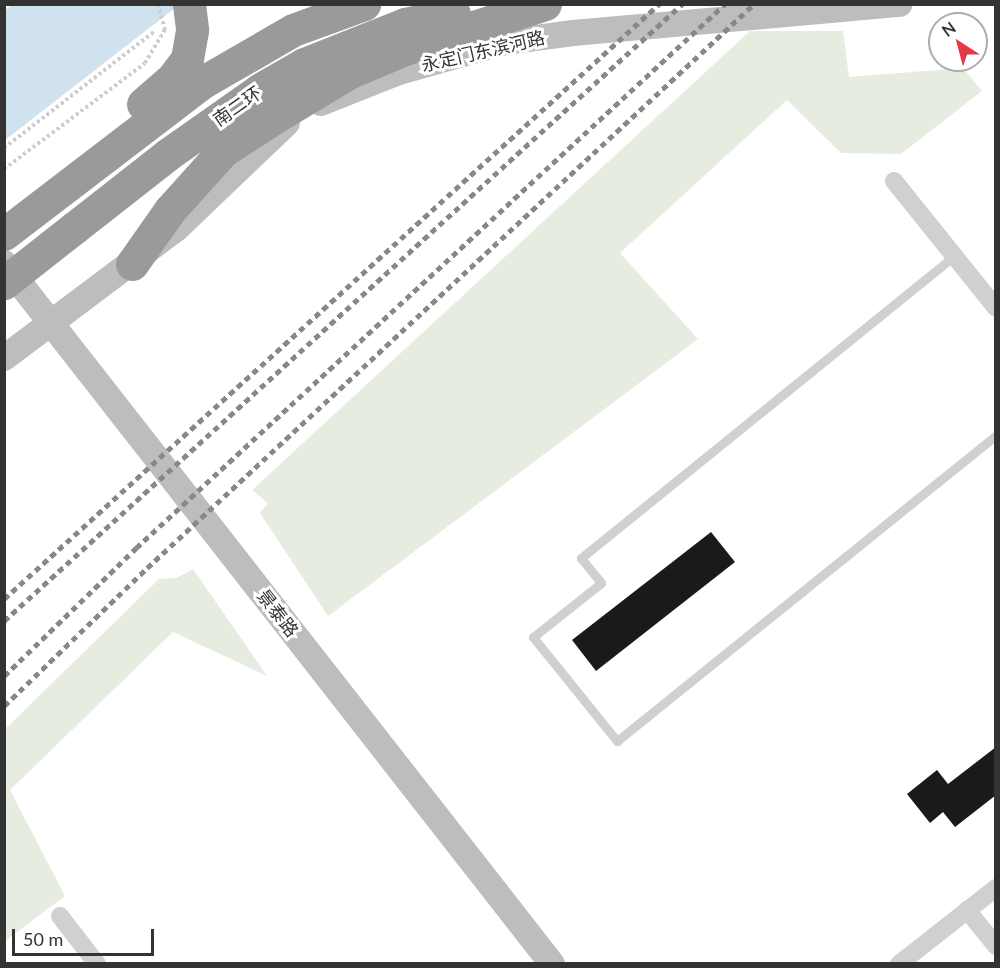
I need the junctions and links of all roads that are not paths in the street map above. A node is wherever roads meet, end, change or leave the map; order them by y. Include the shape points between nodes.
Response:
1 (364, 4) edge
2 (507, 4) edge
3 (545, 4) edge
4 (900, 4) edge
5 (191, 17) edge
6 (894, 182) dead end
7 (51, 196) junction
8 (4, 234) edge
9 (954, 256) junction
10 (4, 263) edge
11 (132, 264) junction
12 (4, 283) edge
13 (996, 308) edge
14 (51, 323) junction
15 (4, 358) edge
16 (996, 435) edge
17 (996, 888) edge
18 (967, 910) junction
19 (60, 916) dead end
20 (996, 946) edge
21 (97, 963) edge
22 (552, 963) edge
23 (899, 963) edge

1 - 7 highway, 南二环 via 293,30 203,82
2 - 12 highway, 南二环, bridge via 405,24 304,64 259,90 176,149
3 - 11 highway via 405,49 350,72 280,114 222,152 170,210
4 - 11 street, 永定门东滨河路 via 505,42 399,72 329,99 284,125 194,213
5 - 7 highway via 187,59 172,79
6 - 9 street
7 - 8 highway, 南二环
9 - 13 street
9 - 16 lane via 581,558 601,583 533,638 617,741
10 - 14 street, 景泰路
11 - 14 street, 永定门东滨河路
14 - 15 street
14 - 22 street, 景泰路
17 - 18 street
18 - 20 street
18 - 23 street
19 - 21 street

